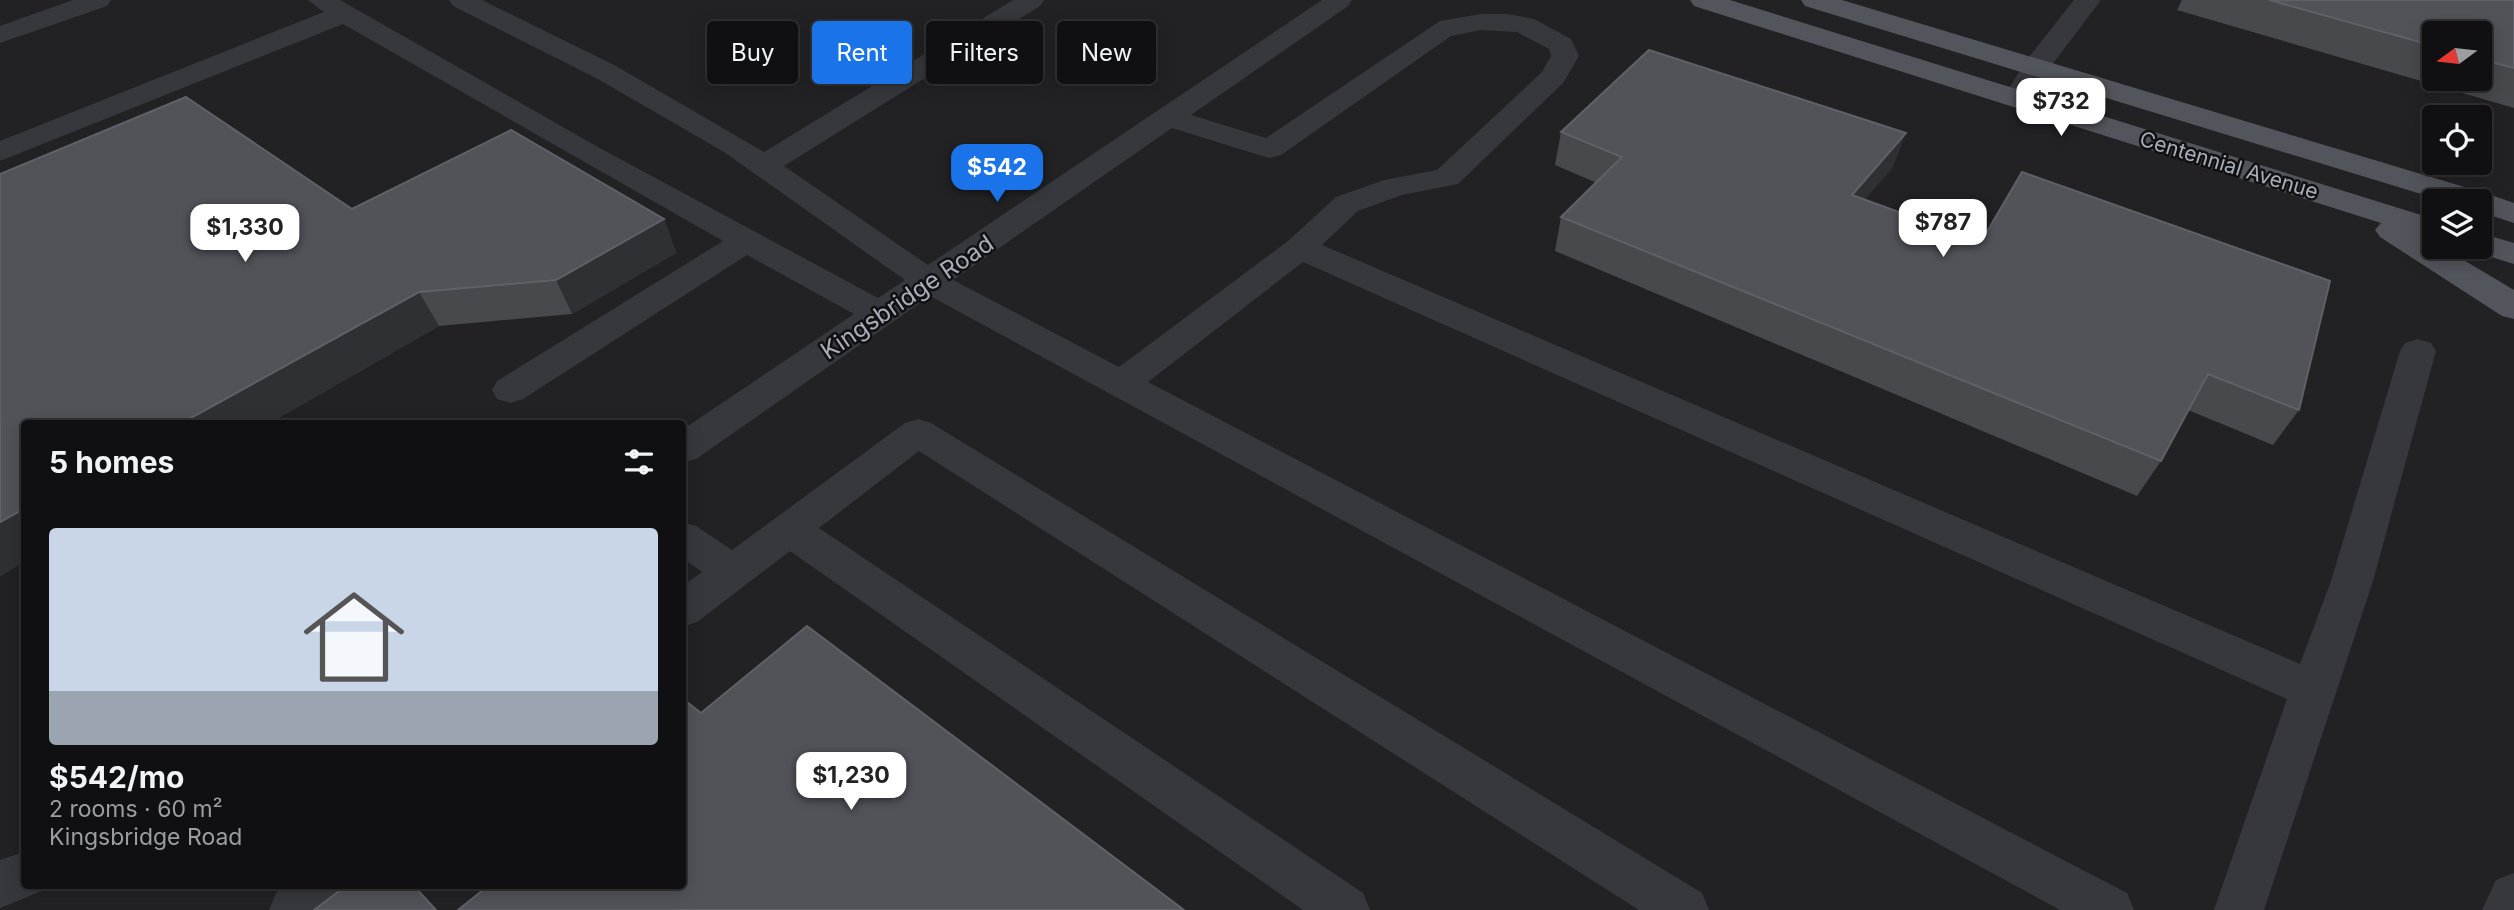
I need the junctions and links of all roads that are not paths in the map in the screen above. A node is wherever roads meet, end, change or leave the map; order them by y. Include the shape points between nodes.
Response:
1 (98, 0) edge
2 (462, 0) edge
3 (1031, 0) edge
4 (1339, 0) edge
5 (1703, 0) edge
6 (1814, 0) edge
7 (2085, 1) edge
8 (332, 7) edge
9 (0, 35) edge
10 (2035, 68) junction
11 (2017, 98) junction
12 (1168, 117) junction
13 (0, 152) edge
14 (763, 166) junction
15 (2435, 189) edge
16 (2308, 190) junction
17 (2492, 206) edge
18 (2514, 213) edge
19 (2422, 225) edge
20 (748, 240) junction
21 (2492, 247) edge
22 (1300, 248) junction
23 (2514, 254) edge
24 (930, 282) junction
25 (2514, 308) edge
26 (882, 315) junction
27 (2418, 351) dead end
28 (1121, 384) junction
29 (510, 390) dead end
30 (686, 446) edge
31 (789, 529) junction
32 (686, 540) edge
33 (733, 571) junction
34 (686, 607) edge
35 (2313, 690) junction
36 (21, 876) edge
37 (0, 884) edge
38 (323, 889) edge
39 (2514, 897) edge
40 (294, 910) edge
41 (1345, 910) edge
42 (1684, 910) edge
43 (2109, 910) edge
44 (2239, 910) edge
45 (2507, 910) edge

1 - 9 street
2 - 14 street via 606,72
3 - 14 street
4 - 12 street, Kingsbridge Road
5 - 11 main road, Centennial Avenue
6 - 10 main road, Centennial Avenue
7 - 10 street
8 - 13 street
8 - 20 street
10 - 11 street
10 - 15 main road, Centennial Avenue
11 - 16 main road, Centennial Avenue
12 - 22 street via 1270,149 1441,30 1508,22 1525,25 1561,45 1565,56 1553,77 1447,177 1395,187 1348,204
12 - 24 street, Kingsbridge Road
14 - 24 street
16 - 19 main road, Centennial Avenue
16 - 25 main road via 2406,237
17 - 18 main road, Centennial Avenue
20 - 26 street
20 - 29 street
21 - 23 main road
22 - 28 street
22 - 35 street
24 - 26 street, Kingsbridge Road
24 - 28 street
26 - 30 street, Kingsbridge Road
27 - 35 street via 2352,582
28 - 43 street
31 - 33 street
31 - 41 street
31 - 42 street via 918,432
32 - 33 street
33 - 34 street
35 - 44 street
36 - 37 street
38 - 40 street
39 - 45 street

